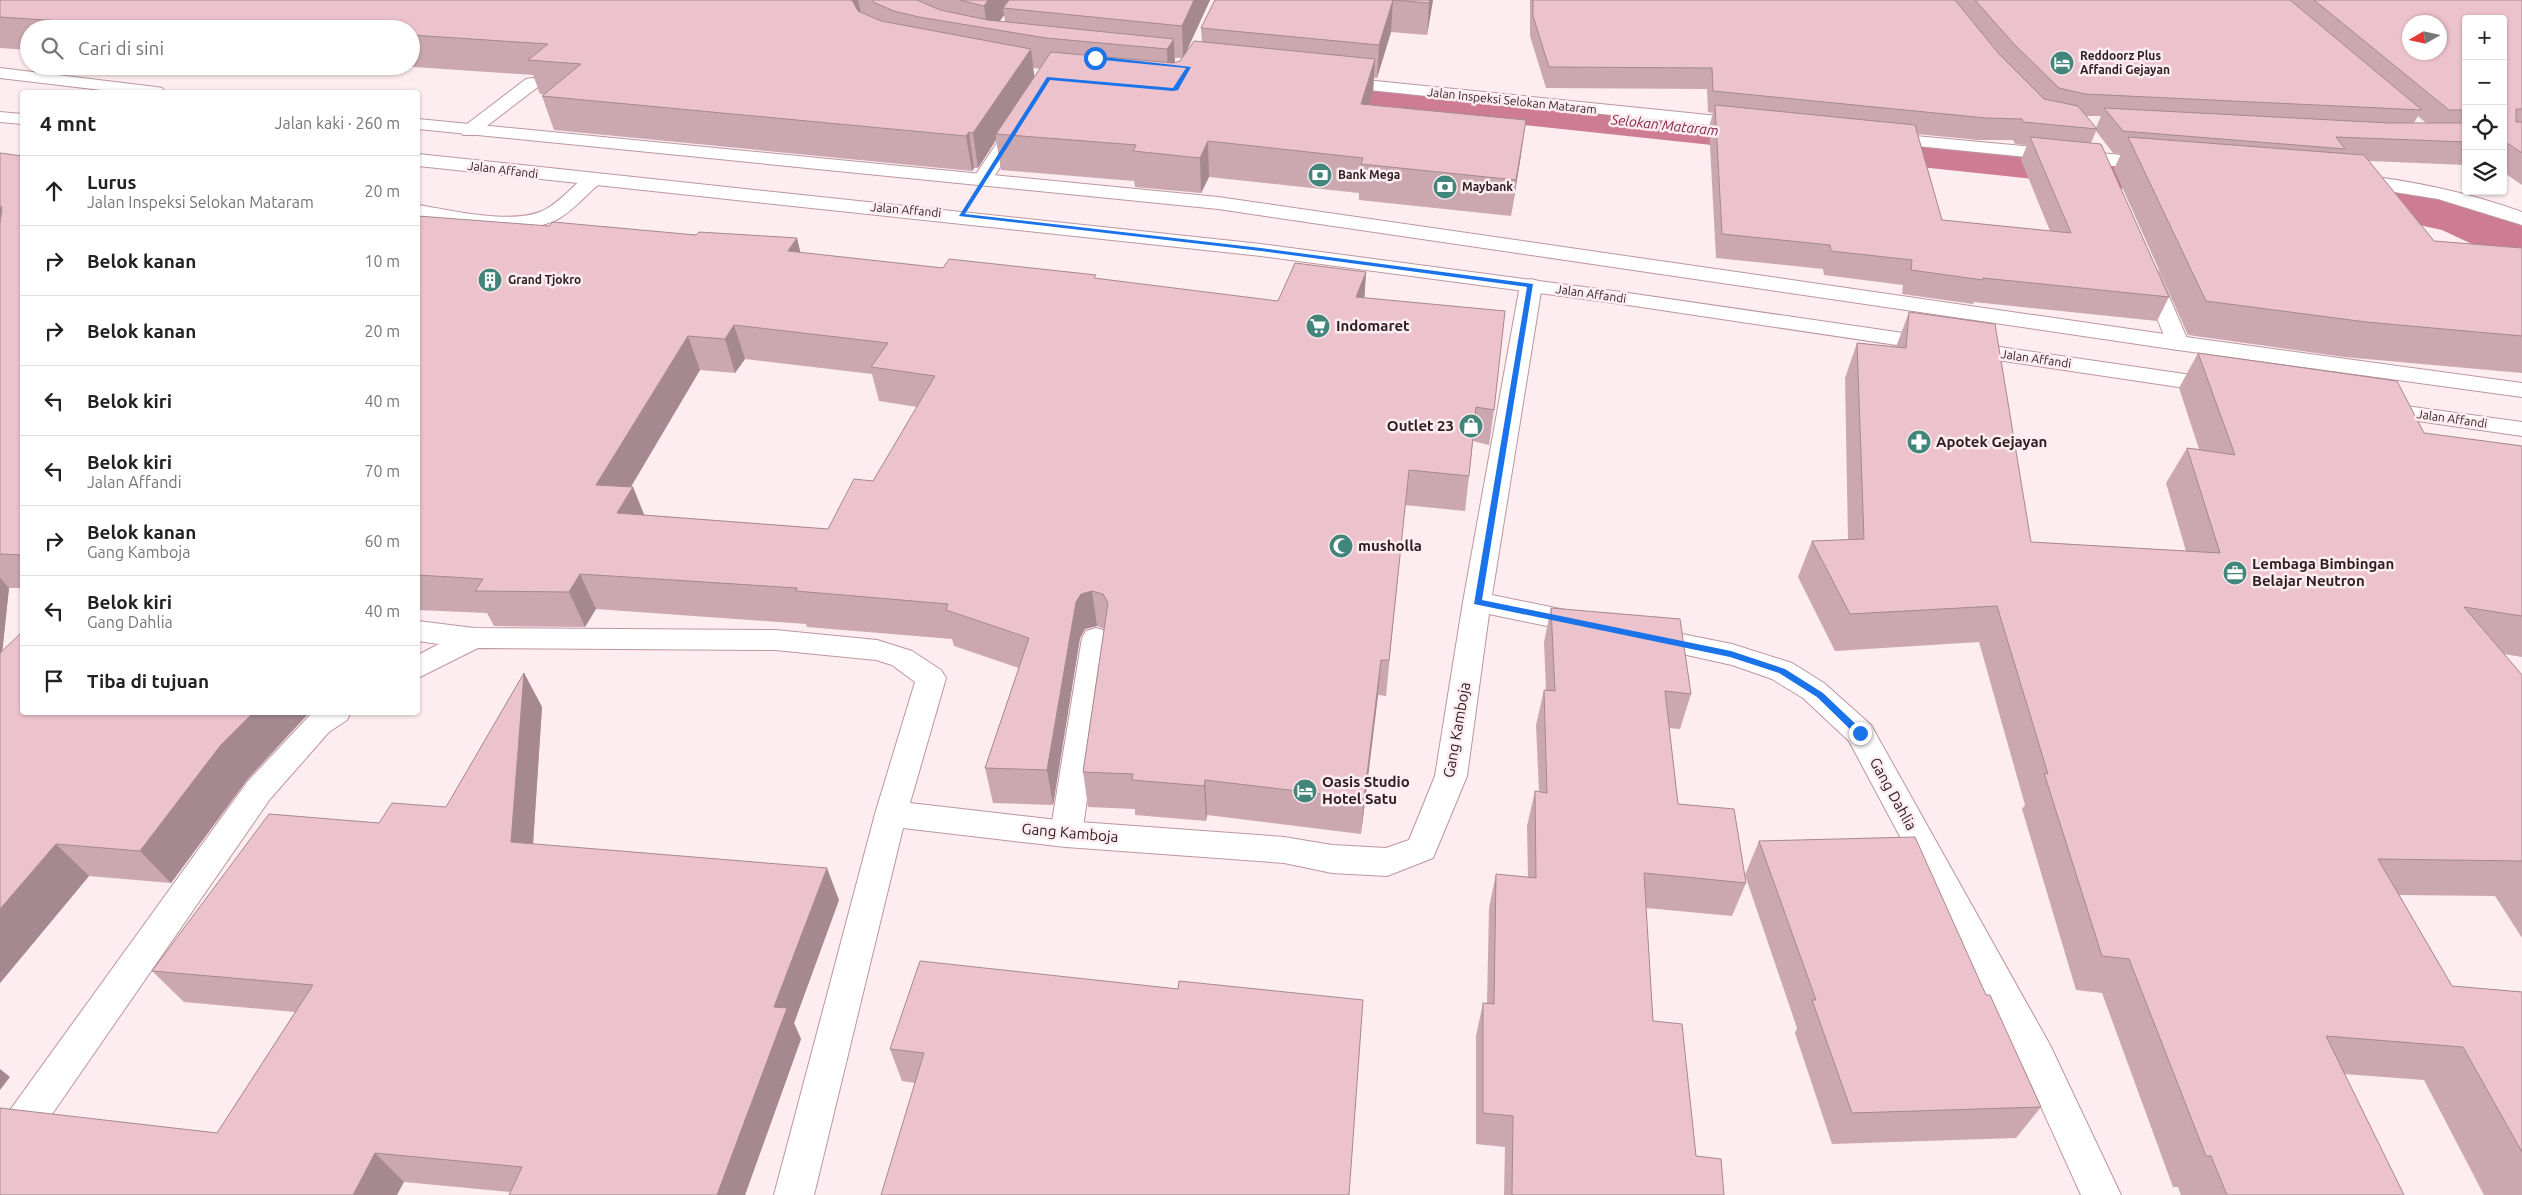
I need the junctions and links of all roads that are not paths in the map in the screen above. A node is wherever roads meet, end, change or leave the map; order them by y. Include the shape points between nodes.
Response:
1 (0, 73) edge
2 (1316, 80) edge
3 (532, 83) dead end
4 (140, 90) edge
5 (1028, 110) edge
6 (0, 117) edge
7 (20, 119) edge
8 (420, 124) edge
9 (1761, 126) edge
10 (469, 131) junction
11 (1870, 137) edge
12 (2091, 141) edge
13 (420, 160) edge
14 (2167, 165) edge
15 (2105, 167) junction
16 (2336, 179) edge
17 (591, 180) junction
18 (971, 198) junction
19 (420, 211) edge
20 (2522, 219) edge
21 (2140, 252) edge
22 (1531, 285) junction
23 (2178, 343) junction
24 (2240, 389) edge
25 (2522, 390) edge
26 (2357, 406) edge
27 (2522, 429) edge
28 (1477, 602) junction
29 (420, 631) edge
30 (474, 638) junction
31 (1096, 638) dead end
32 (420, 666) edge
33 (332, 715) edge
34 (891, 814) junction
35 (1066, 834) junction
36 (0, 1156) edge
37 (794, 1195) edge
38 (2101, 1195) edge

1 - 4 main road
2 - 9 main road, Jalan Inspeksi Selokan Mataram
3 - 10 main road
5 - 18 main road
6 - 7 main road
8 - 10 main road, Jalan Affandi
10 - 18 main road, Jalan Affandi
11 - 15 main road
12 - 15 main road
13 - 17 main road, Jalan Affandi
14 - 15 main road
16 - 20 main road via 2386,183 2455,198
17 - 18 main road, Jalan Affandi
17 - 19 main road via 538,220 505,222
18 - 22 main road, Jalan Affandi via 1261,250
18 - 23 main road, Jalan Affandi via 1218,203
21 - 23 main road
22 - 24 main road, Jalan Affandi
22 - 28 main road, Gang Kamboja
23 - 25 main road, Jalan Affandi
26 - 27 main road, Jalan Affandi
28 - 35 main road, Gang Kamboja via 1451,776 1420,849 1387,862 1332,859 1284,850
28 - 38 main road, Gang Dahlia via 1731,654 1782,671 1820,695 1860,733 2038,1057
29 - 30 main road
30 - 32 main road
30 - 34 main road via 775,640 877,650 902,658 931,678
31 - 35 main road
33 - 36 main road via 318,724 259,790
34 - 35 main road, Gang Kamboja
34 - 37 main road

